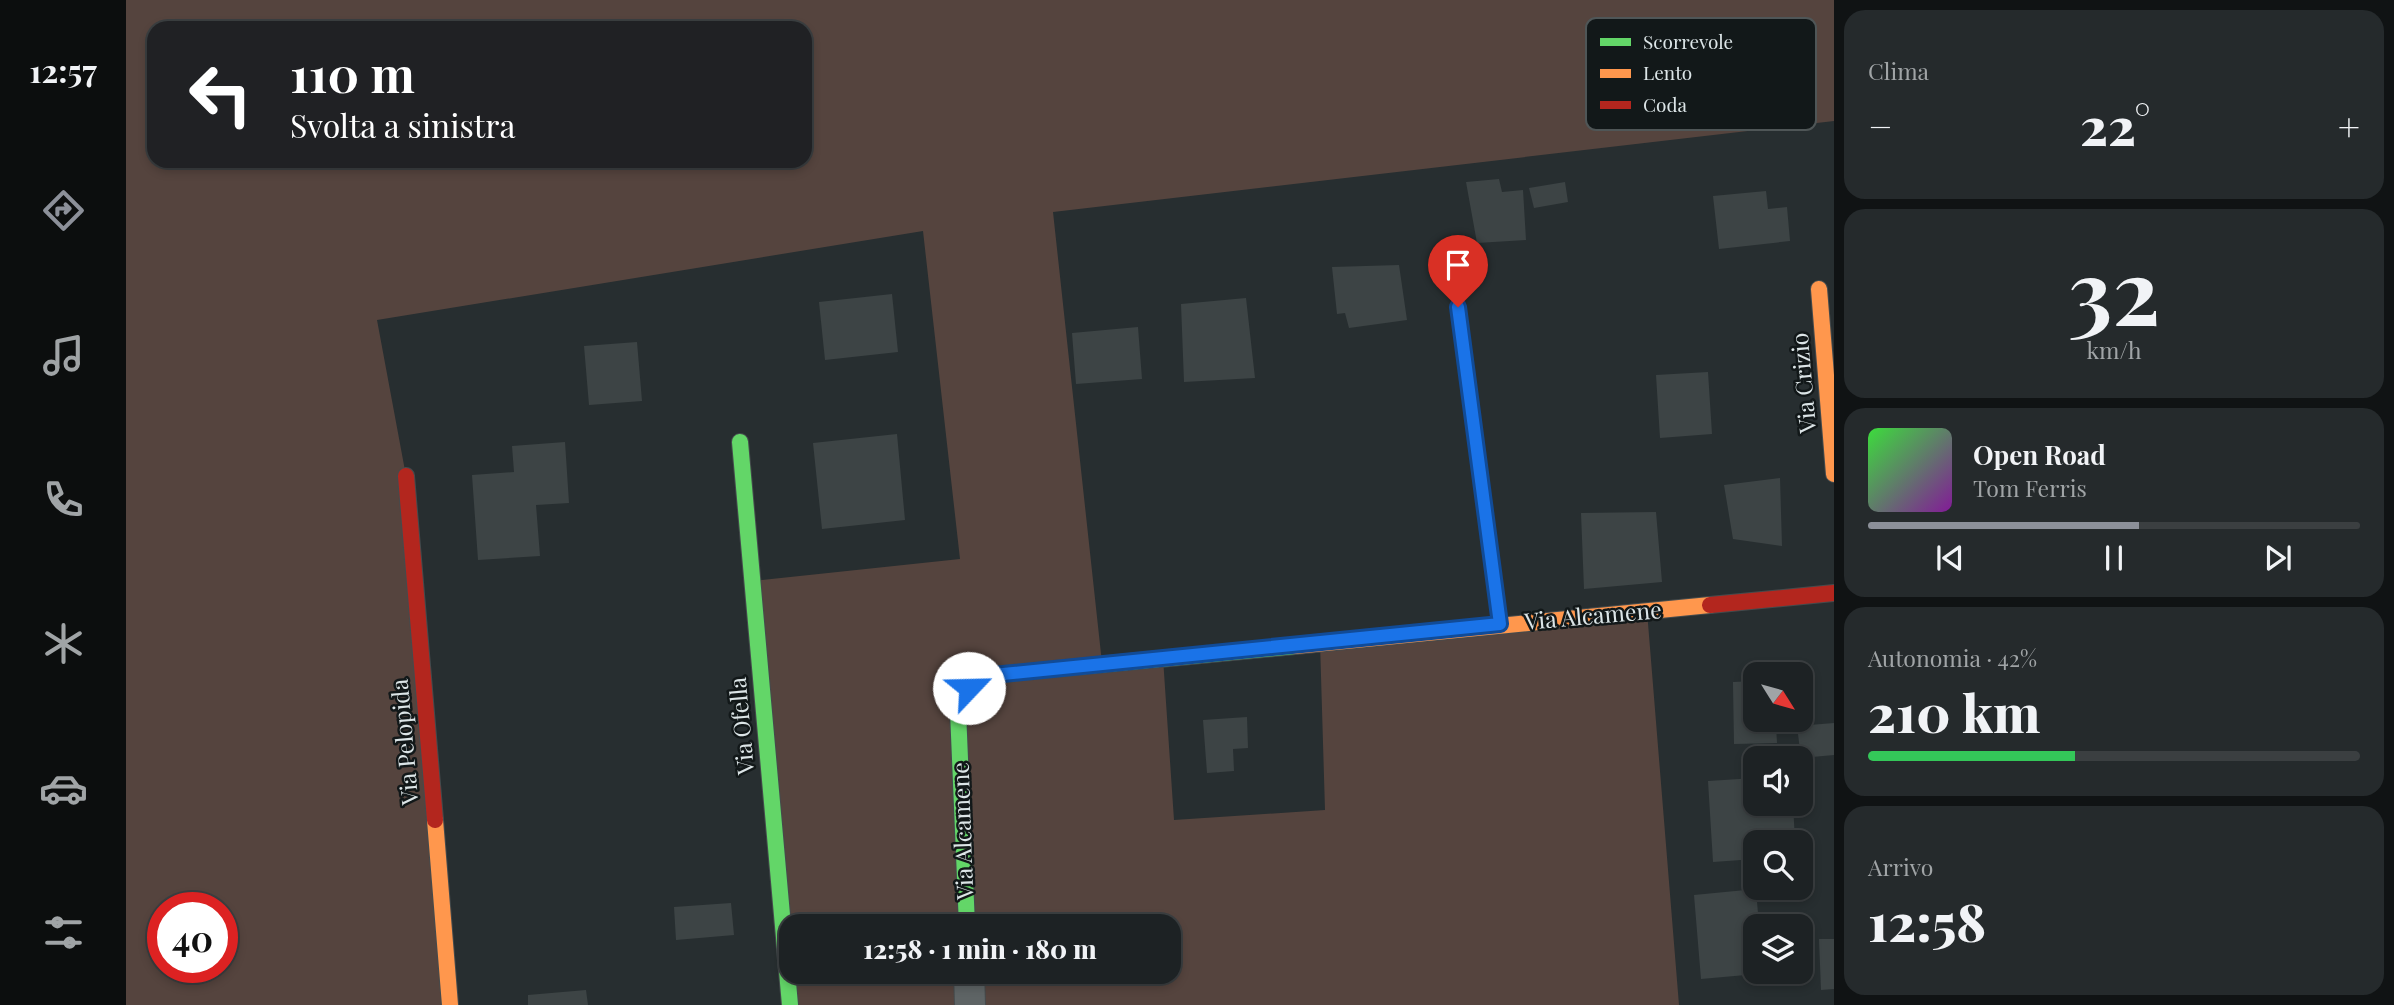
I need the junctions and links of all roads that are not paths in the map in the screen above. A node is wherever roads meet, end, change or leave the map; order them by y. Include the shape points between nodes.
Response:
1 (1819, 289) dead end
2 (1458, 307) dead end
3 (740, 442) dead end
4 (1834, 474) edge
5 (405, 476) dead end
6 (1834, 593) edge
7 (1500, 624) junction
8 (966, 914) edge
9 (969, 984) edge
10 (450, 1005) edge
11 (790, 1005) edge
12 (970, 1005) edge

1 - 4 street, Via Crizio
2 - 7 lane
3 - 11 street, Via Ofella
5 - 10 street, Via Pelopida
6 - 7 street, Via Alcamene
7 - 8 street, Via Alcamene via 1019,672 979,681 969,688 958,711
9 - 12 street

